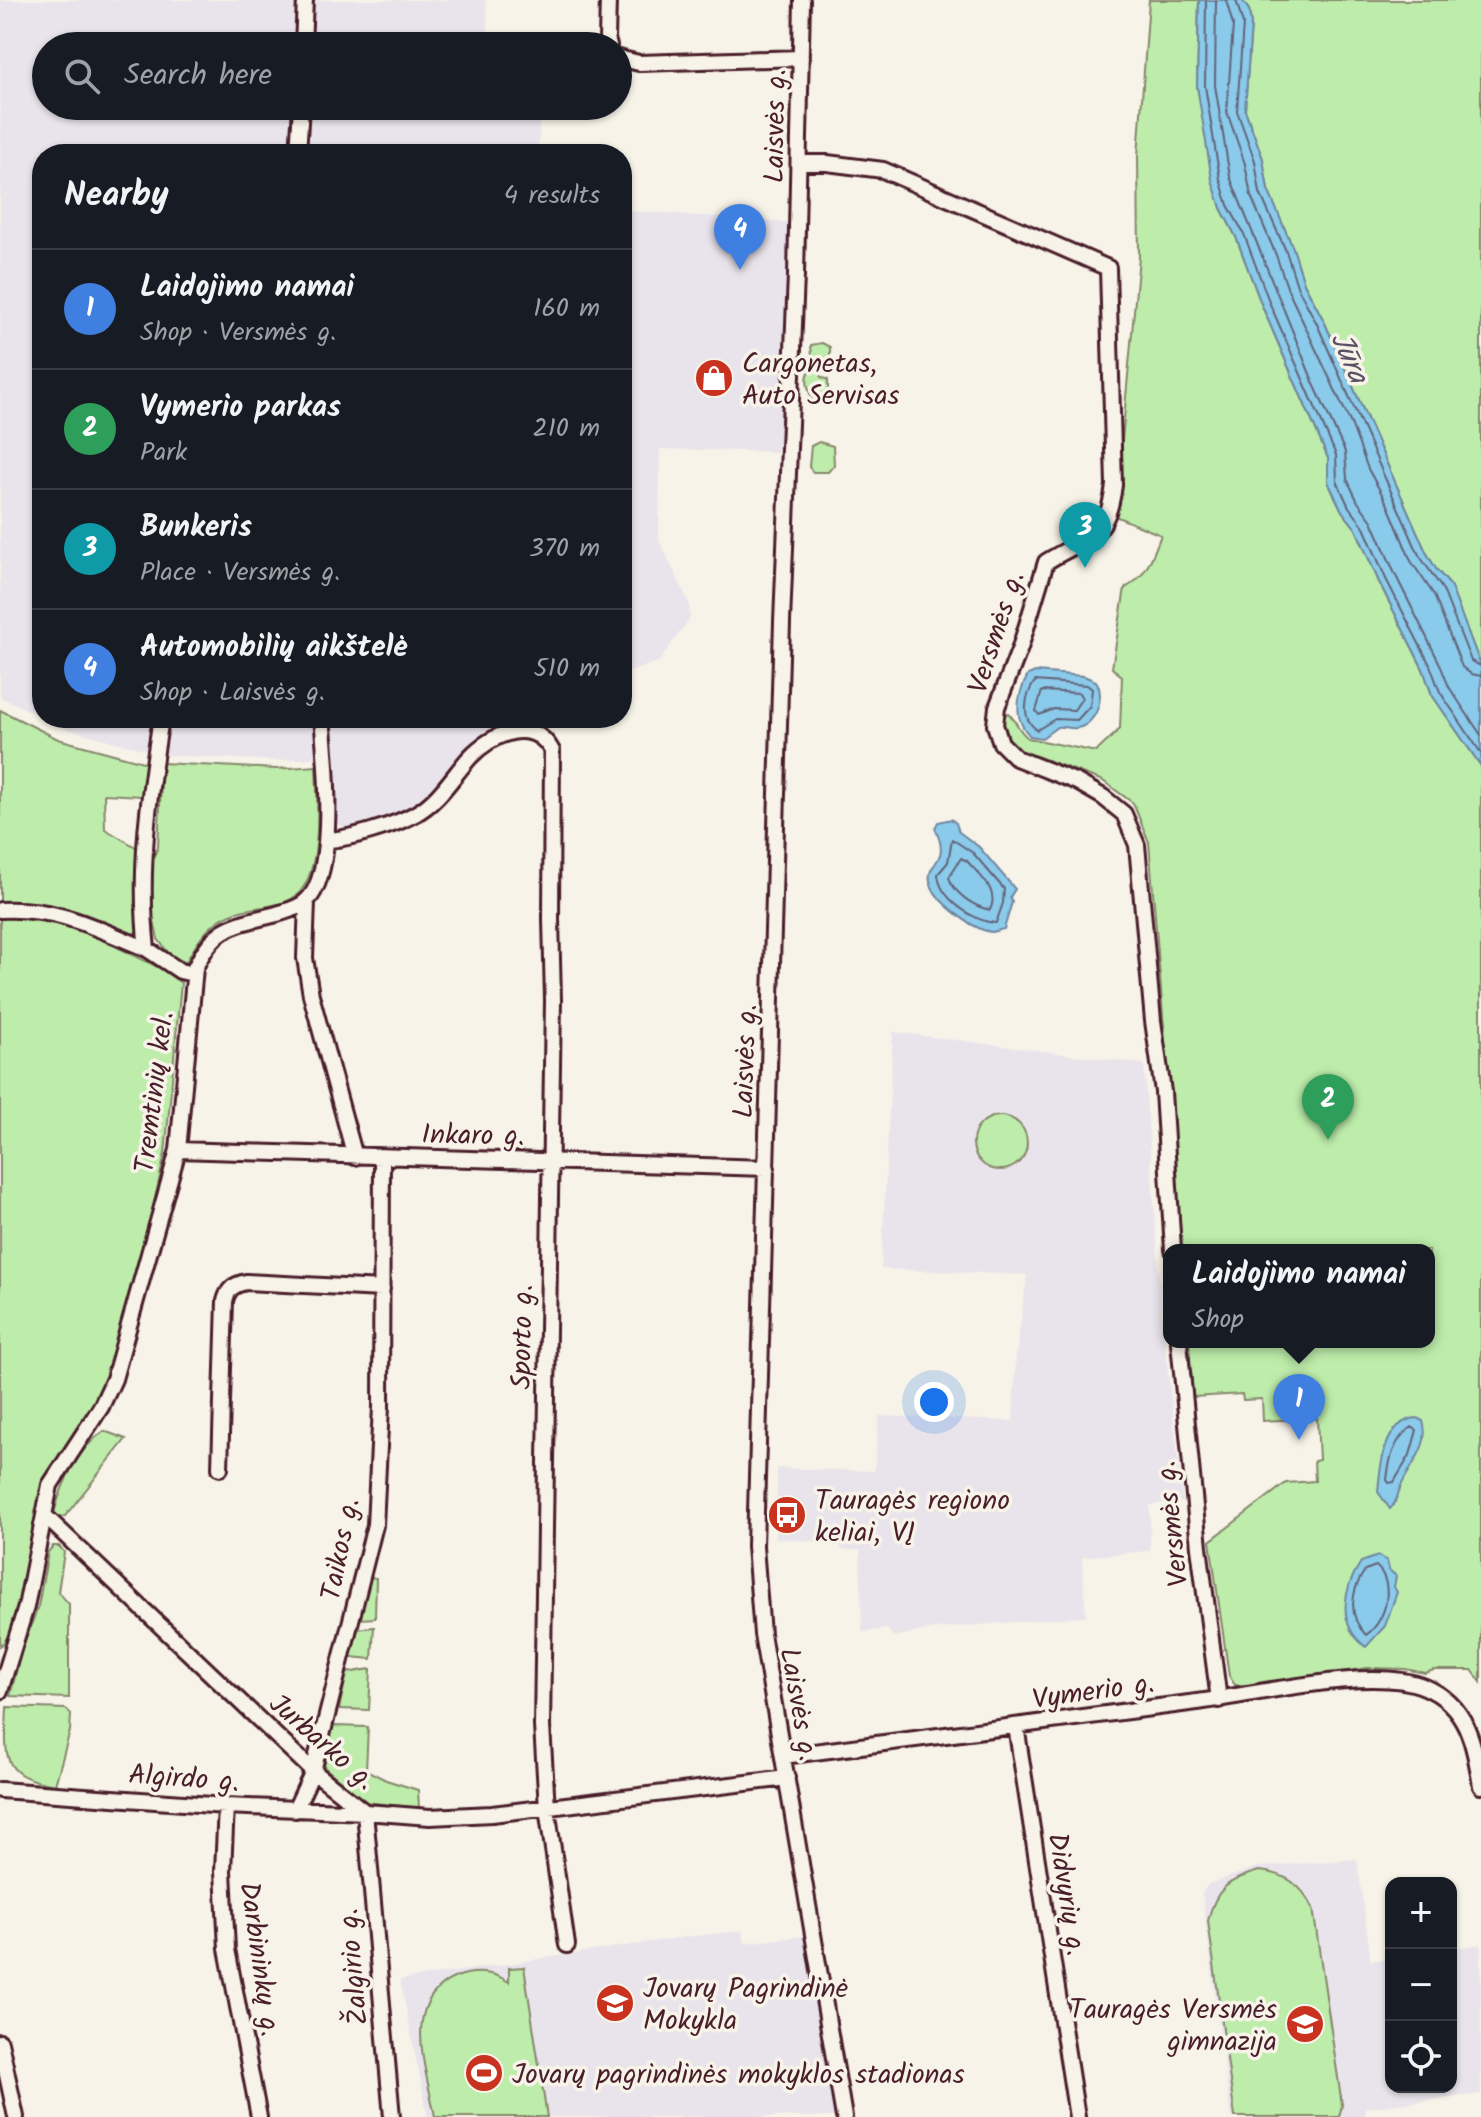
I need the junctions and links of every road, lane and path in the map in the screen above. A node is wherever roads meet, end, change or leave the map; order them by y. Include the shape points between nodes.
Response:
1 (305, 0) edge
2 (608, 0) edge
3 (802, 0) edge
4 (304, 32) edge
5 (607, 32) edge
6 (801, 58) junction
7 (632, 61) edge
8 (300, 120) edge
9 (299, 144) edge
10 (799, 163) junction
11 (159, 728) edge
12 (322, 728) edge
13 (327, 840) junction
14 (307, 901) junction
15 (0, 910) edge
16 (147, 949) junction
17 (193, 974) junction
18 (178, 1150) junction
19 (355, 1157) junction
20 (382, 1158) junction
21 (550, 1162) junction
22 (767, 1168) junction
23 (1173, 1244) edge
24 (382, 1289) junction
25 (1180, 1348) edge
26 (220, 1468) dead end
27 (45, 1516) junction
28 (15, 1646) junction
29 (0, 1655) edge
30 (0, 1691) edge
31 (1219, 1700) junction
32 (1016, 1726) junction
33 (783, 1756) junction
34 (313, 1771) junction
35 (787, 1778) junction
36 (1481, 1786) edge
37 (0, 1790) edge
38 (226, 1806) junction
39 (547, 1808) junction
40 (295, 1810) junction
41 (365, 1812) junction
42 (567, 1945) dead end
43 (0, 2042) edge
44 (16, 2117) edge
45 (259, 2117) edge
46 (392, 2117) edge
47 (844, 2117) edge
48 (1077, 2117) edge

1 - 4 street
2 - 5 street
3 - 6 street, Laisvės g.
6 - 7 street
6 - 10 street, Laisvės g.
8 - 9 street
10 - 22 street, Laisvės g.
10 - 23 street, Versmės g. via 883,170 1108,268 1112,505 1094,535 1046,562 995,725 1001,743 1016,758 1077,782 1124,814 1137,845
11 - 16 street via 144,873
12 - 13 street
13 - 14 street via 320,877
13 - 21 street, Sporto g. via 414,815 491,742 525,729 539,734 552,751
14 - 17 street, Tremtinių kel. via 225,928 203,950
14 - 19 street via 305,958 311,995
15 - 16 street via 73,918
16 - 17 street
17 - 18 street, Tremtinių kel.
18 - 19 street, Inkaro g.
18 - 27 street, Tremtinių kel. via 114,1379 50,1485
19 - 20 street, Inkaro g.
20 - 21 street, Inkaro g.
20 - 24 street, Taikos g.
21 - 22 street, Inkaro g.
21 - 39 street, Sporto g. via 542,1726
22 - 33 street, Laisvės g. via 755,1546 762,1634
24 - 26 street via 246,1282 228,1291
24 - 34 street, Taikos g. via 375,1525
25 - 31 street, Versmės g.
27 - 28 street, Tremtinių kel.
27 - 34 street, Jurbarko g.
28 - 29 street
28 - 30 street, Tremtinių kel.
31 - 32 street, Vymerio g.
31 - 36 street, Vymerio g. via 1349,1680 1409,1681 1444,1697 1457,1710 1473,1742
32 - 33 street, Vymerio g.
32 - 48 street, Didvyrių g.
33 - 35 street, Laisvės g.
34 - 40 street, Taikos g.
34 - 41 street, Jurbarko g.
35 - 39 street, Jurbarko g.
35 - 47 street, Laisvės g.
37 - 38 street, Algirdo g.
38 - 40 street, Algirdo g.
38 - 45 street, Darbininkų g. via 227,1949
39 - 41 street, Jurbarko g. via 430,1817
39 - 42 street, Sporto g.
40 - 41 street, Algirdo g.
41 - 46 street, Žalgirio g.
43 - 44 street

